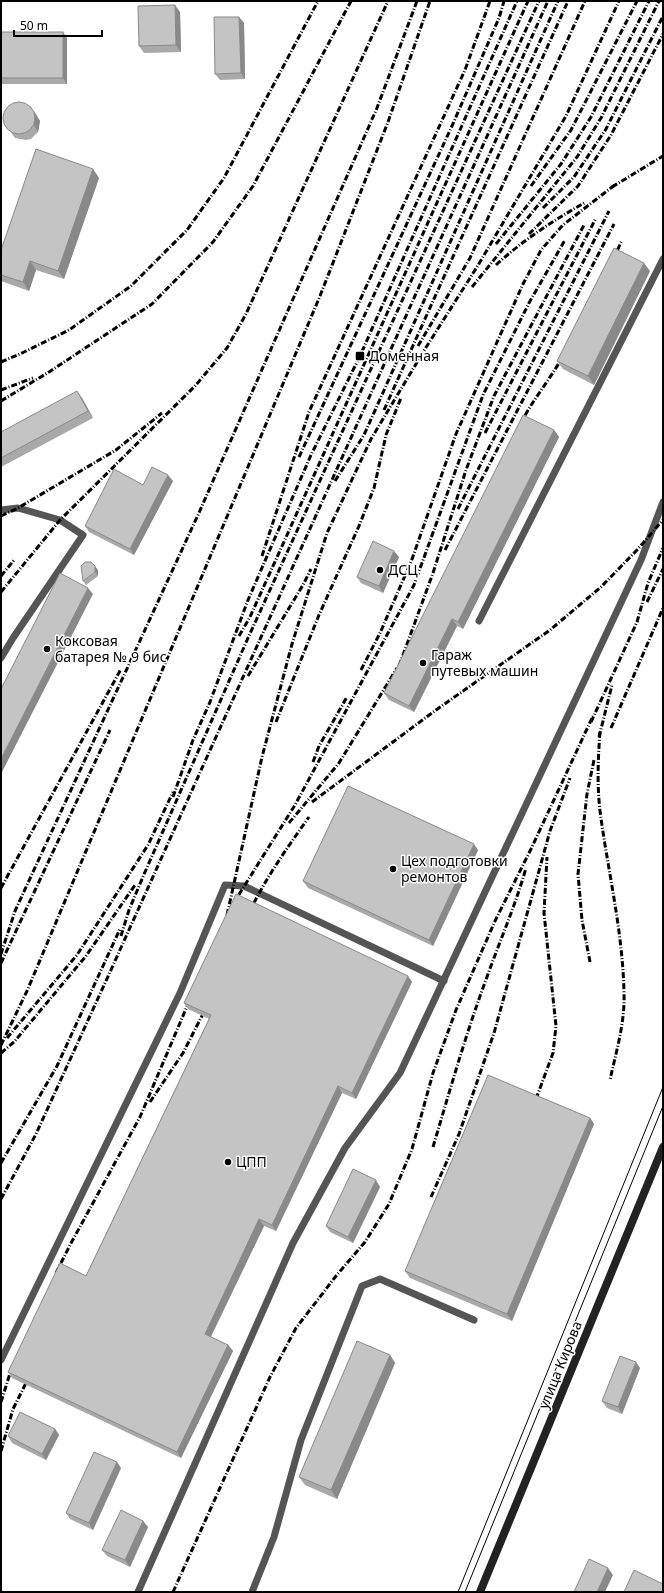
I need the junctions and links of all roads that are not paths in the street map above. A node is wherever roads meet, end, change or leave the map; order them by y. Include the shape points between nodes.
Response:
1 (663, 259) edge
2 (663, 502) edge
3 (1, 510) edge
4 (479, 621) dead end
5 (1, 658) edge
6 (444, 981) junction
7 (663, 1147) edge
8 (474, 1320) dead end
9 (1, 1360) edge
10 (138, 1592) edge
11 (252, 1592) edge
12 (480, 1592) edge

1 - 4 lane
2 - 6 lane via 641,560
3 - 5 lane via 18,508 60,520 83,535
6 - 9 lane via 244,886 225,885 180,993
6 - 10 lane via 400,1073 345,1148 293,1243
7 - 12 main road, улица Кирова
8 - 11 lane via 380,1279 362,1286 301,1440 274,1537

